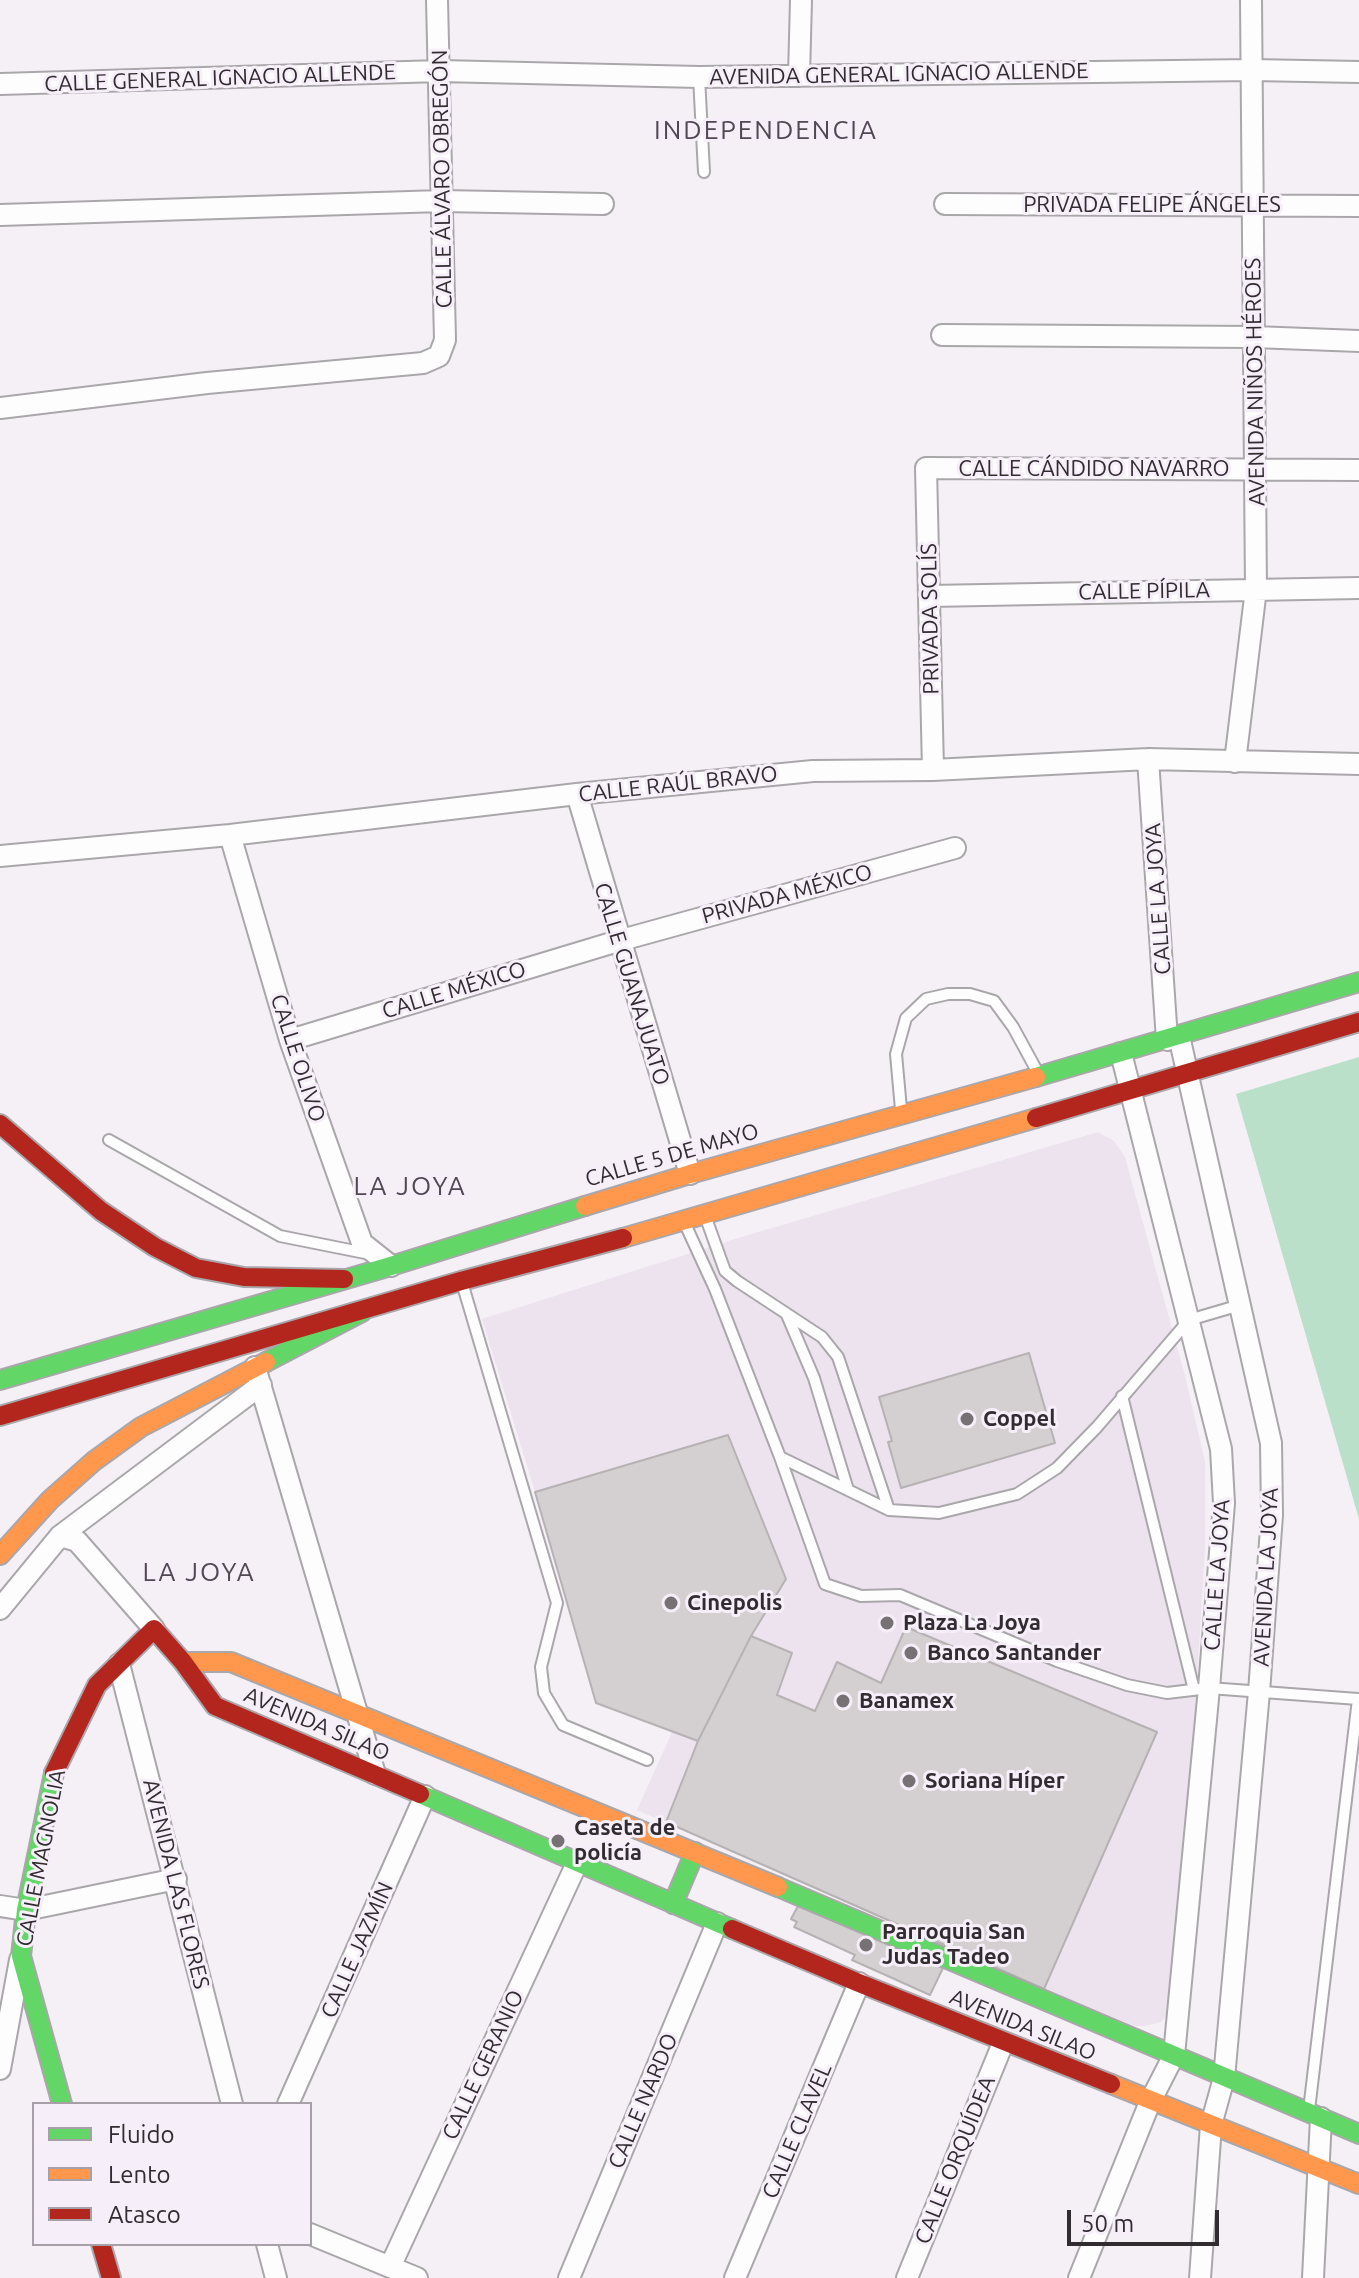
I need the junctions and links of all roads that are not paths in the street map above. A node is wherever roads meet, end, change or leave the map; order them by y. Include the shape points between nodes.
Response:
1 (437, 0) edge
2 (801, 0) edge
3 (1251, 0) edge
4 (1252, 70) junction
5 (440, 71) junction
6 (1359, 72) edge
7 (799, 76) junction
8 (699, 77) junction
9 (0, 84) edge
10 (704, 172) dead end
11 (441, 201) junction
12 (603, 204) dead end
13 (945, 204) dead end
14 (1254, 206) junction
15 (1359, 206) edge
16 (0, 215) edge
17 (942, 335) dead end
18 (1254, 337) junction
19 (1359, 341) edge
20 (0, 408) edge
21 (926, 468) joint
22 (1256, 470) junction
23 (1359, 470) edge
24 (1359, 588) edge
25 (1256, 589) junction
26 (930, 596) junction
27 (1148, 759) junction
28 (1235, 762) junction
29 (1359, 764) edge
30 (933, 770) junction
31 (577, 794) junction
32 (230, 835) junction
33 (955, 848) dead end
34 (0, 856) edge
35 (618, 941) junction
36 (1359, 982) edge
37 (1359, 1022) edge
38 (1173, 1038) junction
39 (290, 1040) junction
40 (1121, 1053) junction
41 (1188, 1071) junction
42 (1040, 1076) junction
43 (1131, 1088) junction
44 (901, 1115) junction
45 (0, 1124) edge
46 (109, 1140) dead end
47 (690, 1174) junction
48 (705, 1216) junction
49 (684, 1222) junction
50 (383, 1261) junction
51 (344, 1279) junction
52 (461, 1281) junction
53 (1240, 1305) junction
54 (362, 1312) junction
55 (786, 1312) junction
56 (1189, 1320) junction
57 (258, 1376) junction
58 (0, 1380) edge
59 (1122, 1396) junction
60 (0, 1416) edge
61 (780, 1457) junction
62 (848, 1490) junction
63 (889, 1510) junction
64 (60, 1536) junction
65 (0, 1555) edge
66 (0, 1609) edge
67 (154, 1629) junction
68 (183, 1662) junction
69 (119, 1664) junction
70 (1202, 1689) junction
71 (1259, 1692) junction
72 (1358, 1700) edge
73 (359, 1715) junction
74 (647, 1760) dead end
75 (375, 1774) junction
76 (425, 1796) junction
77 (695, 1852) junction
78 (577, 1863) junction
79 (176, 1879) junction
80 (673, 1904) junction
81 (0, 1906) edge
82 (26, 1910) junction
83 (717, 1923) junction
84 (21, 1956) junction
85 (859, 1983) junction
86 (1003, 2043) junction
87 (1174, 2055) junction
88 (0, 2069) edge
89 (1224, 2078) junction
90 (61, 2102) edge
91 (232, 2102) edge
92 (289, 2102) edge
93 (1150, 2102) junction
94 (1314, 2115) junction
95 (1211, 2125) junction
96 (1359, 2134) edge
97 (1319, 2167) junction
98 (1359, 2184) edge
99 (312, 2235) edge
100 (102, 2246) edge
101 (268, 2246) edge
102 (390, 2267) junction
103 (111, 2278) edge
104 (276, 2278) edge
105 (417, 2278) edge
106 (569, 2278) edge
107 (735, 2278) edge
108 (907, 2278) edge
109 (1079, 2278) edge
110 (1200, 2278) edge
111 (1313, 2278) edge

1 - 5 street, CALLE ÁLVARO OBREGÓN
2 - 7 street
3 - 4 street, AVENIDA NIÑOS HÉROES
4 - 6 street, AVENIDA GENERAL IGNACIO ALLENDE
4 - 7 street, AVENIDA GENERAL IGNACIO ALLENDE
4 - 14 street, AVENIDA NIÑOS HÉROES
5 - 8 street, AVENIDA GENERAL IGNACIO ALLENDE
5 - 9 street, CALLE GENERAL IGNACIO ALLENDE
5 - 11 street, CALLE ÁLVARO OBREGÓN
7 - 8 street, AVENIDA GENERAL IGNACIO ALLENDE
8 - 10 lane
11 - 12 street
11 - 16 street
11 - 20 street, CALLE ÁLVARO OBREGÓN via 445,340 439,356 423,363
13 - 14 street, PRIVADA FELIPE ÁNGELES
14 - 15 street, PRIVADA FELIPE ÁNGELES
14 - 18 street, AVENIDA NIÑOS HÉROES
17 - 18 street
18 - 19 street
18 - 22 street, AVENIDA NIÑOS HÉROES
21 - 22 street, CALLE CÁNDIDO NAVARRO
21 - 26 street, PRIVADA SOLÍS
22 - 23 street, CALLE CÁNDIDO NAVARRO
22 - 25 street, AVENIDA NIÑOS HÉROES
24 - 25 street, CALLE PÍPILA
25 - 26 street, CALLE PÍPILA
25 - 28 street, AVENIDA NIÑOS HÉROES
26 - 30 street, PRIVADA SOLÍS
27 - 28 street, CALLE RAÚL BRAVO
27 - 30 street, CALLE RAÚL BRAVO
27 - 38 street, CALLE LA JOYA
28 - 29 street, CALLE RAÚL BRAVO
30 - 31 street, CALLE RAÚL BRAVO via 813,771
31 - 32 street, CALLE RAÚL BRAVO
31 - 35 street, CALLE GUANAJUATO
32 - 34 street, CALLE RAÚL BRAVO
32 - 39 street, CALLE OLIVO
33 - 35 street, PRIVADA MÉXICO
35 - 39 street, CALLE MÉXICO
35 - 47 street, CALLE GUANAJUATO
36 - 38 main road, CALLE 5 DE MAYO
37 - 41 main road
38 - 40 main road, CALLE 5 DE MAYO
38 - 41 street, AVENIDA LA JOYA
39 - 50 street, CALLE OLIVO via 362,1243
40 - 42 main road, CALLE 5 DE MAYO
40 - 43 street, CALLE LA JOYA
41 - 43 main road
41 - 53 street, AVENIDA LA JOYA
42 - 44 main road, CALLE 5 DE MAYO
42 - 44 lane via 994,1001 970,994 926,999 906,1018 896,1054
43 - 48 main road
43 - 56 street, CALLE LA JOYA
44 - 47 main road, CALLE 5 DE MAYO
45 - 51 main road via 101,1211 196,1268 244,1277
46 - 50 lane via 280,1236
47 - 50 main road, CALLE 5 DE MAYO
48 - 49 main road
48 - 55 lane via 725,1271
49 - 52 main road
49 - 61 lane
50 - 51 main road, CALLE 5 DE MAYO
51 - 58 main road, CALLE 5 DE MAYO
52 - 54 main road
52 - 74 lane via 557,1603 541,1667 544,1693 563,1725
53 - 56 lane
53 - 71 street, AVENIDA LA JOYA via 1271,1443 1272,1515
54 - 57 main road
54 - 60 main road
55 - 62 lane via 814,1378
55 - 63 lane via 822,1337 838,1357
56 - 59 lane
56 - 70 street, CALLE LA JOYA via 1221,1449 1224,1503
57 - 64 street
57 - 65 main road via 141,1427 50,1500
57 - 73 street
59 - 63 lane via 1057,1468 1017,1494 939,1513
59 - 70 lane
61 - 62 lane
61 - 70 lane via 825,1584 861,1596 900,1595 1127,1685 1167,1693
62 - 63 lane
64 - 66 street
64 - 67 street via 77,1541
67 - 68 main road
67 - 69 main road, CALLE MAGNOLIA
68 - 73 main road, AVENIDA SILAO via 231,1662
68 - 75 main road, AVENIDA SILAO via 215,1706
69 - 79 street, AVENIDA LAS FLORES
69 - 82 main road, CALLE MAGNOLIA via 97,1685 55,1770
70 - 71 lane
70 - 87 street, CALLE LA JOYA
71 - 72 lane
71 - 89 street, AVENIDA LA JOYA
72 - 94 lane
73 - 75 street
73 - 77 main road, AVENIDA SILAO
75 - 76 main road, AVENIDA SILAO
76 - 78 main road, AVENIDA SILAO
76 - 92 street, CALLE JAZMÍN
77 - 80 main road
77 - 87 main road, AVENIDA SILAO
78 - 80 main road, AVENIDA SILAO
78 - 102 street, CALLE GERANIO
79 - 82 street
79 - 91 street, AVENIDA LAS FLORES
80 - 83 main road, AVENIDA SILAO
81 - 82 street
82 - 84 main road, CALLE MAGNOLIA
83 - 85 main road, AVENIDA SILAO
83 - 106 street, CALLE NARDO
84 - 88 street, CALLE MAGNOLIA
84 - 90 main road
85 - 86 main road, AVENIDA SILAO
85 - 107 street, CALLE CLAVEL
86 - 93 main road, AVENIDA SILAO
86 - 108 street, CALLE ORQUÍDEA
87 - 89 main road, AVENIDA SILAO
87 - 93 street, CALLE LA JOYA
89 - 94 main road, AVENIDA SILAO
89 - 95 street, AVENIDA LA JOYA
93 - 95 main road, AVENIDA SILAO
93 - 109 street, CALLE LA JOYA
94 - 96 main road, AVENIDA SILAO
94 - 97 street
95 - 97 main road, AVENIDA SILAO
95 - 110 street, AVENIDA LA JOYA
97 - 98 main road, AVENIDA SILAO
97 - 111 street
99 - 102 street
100 - 103 main road
101 - 104 street
102 - 105 street

